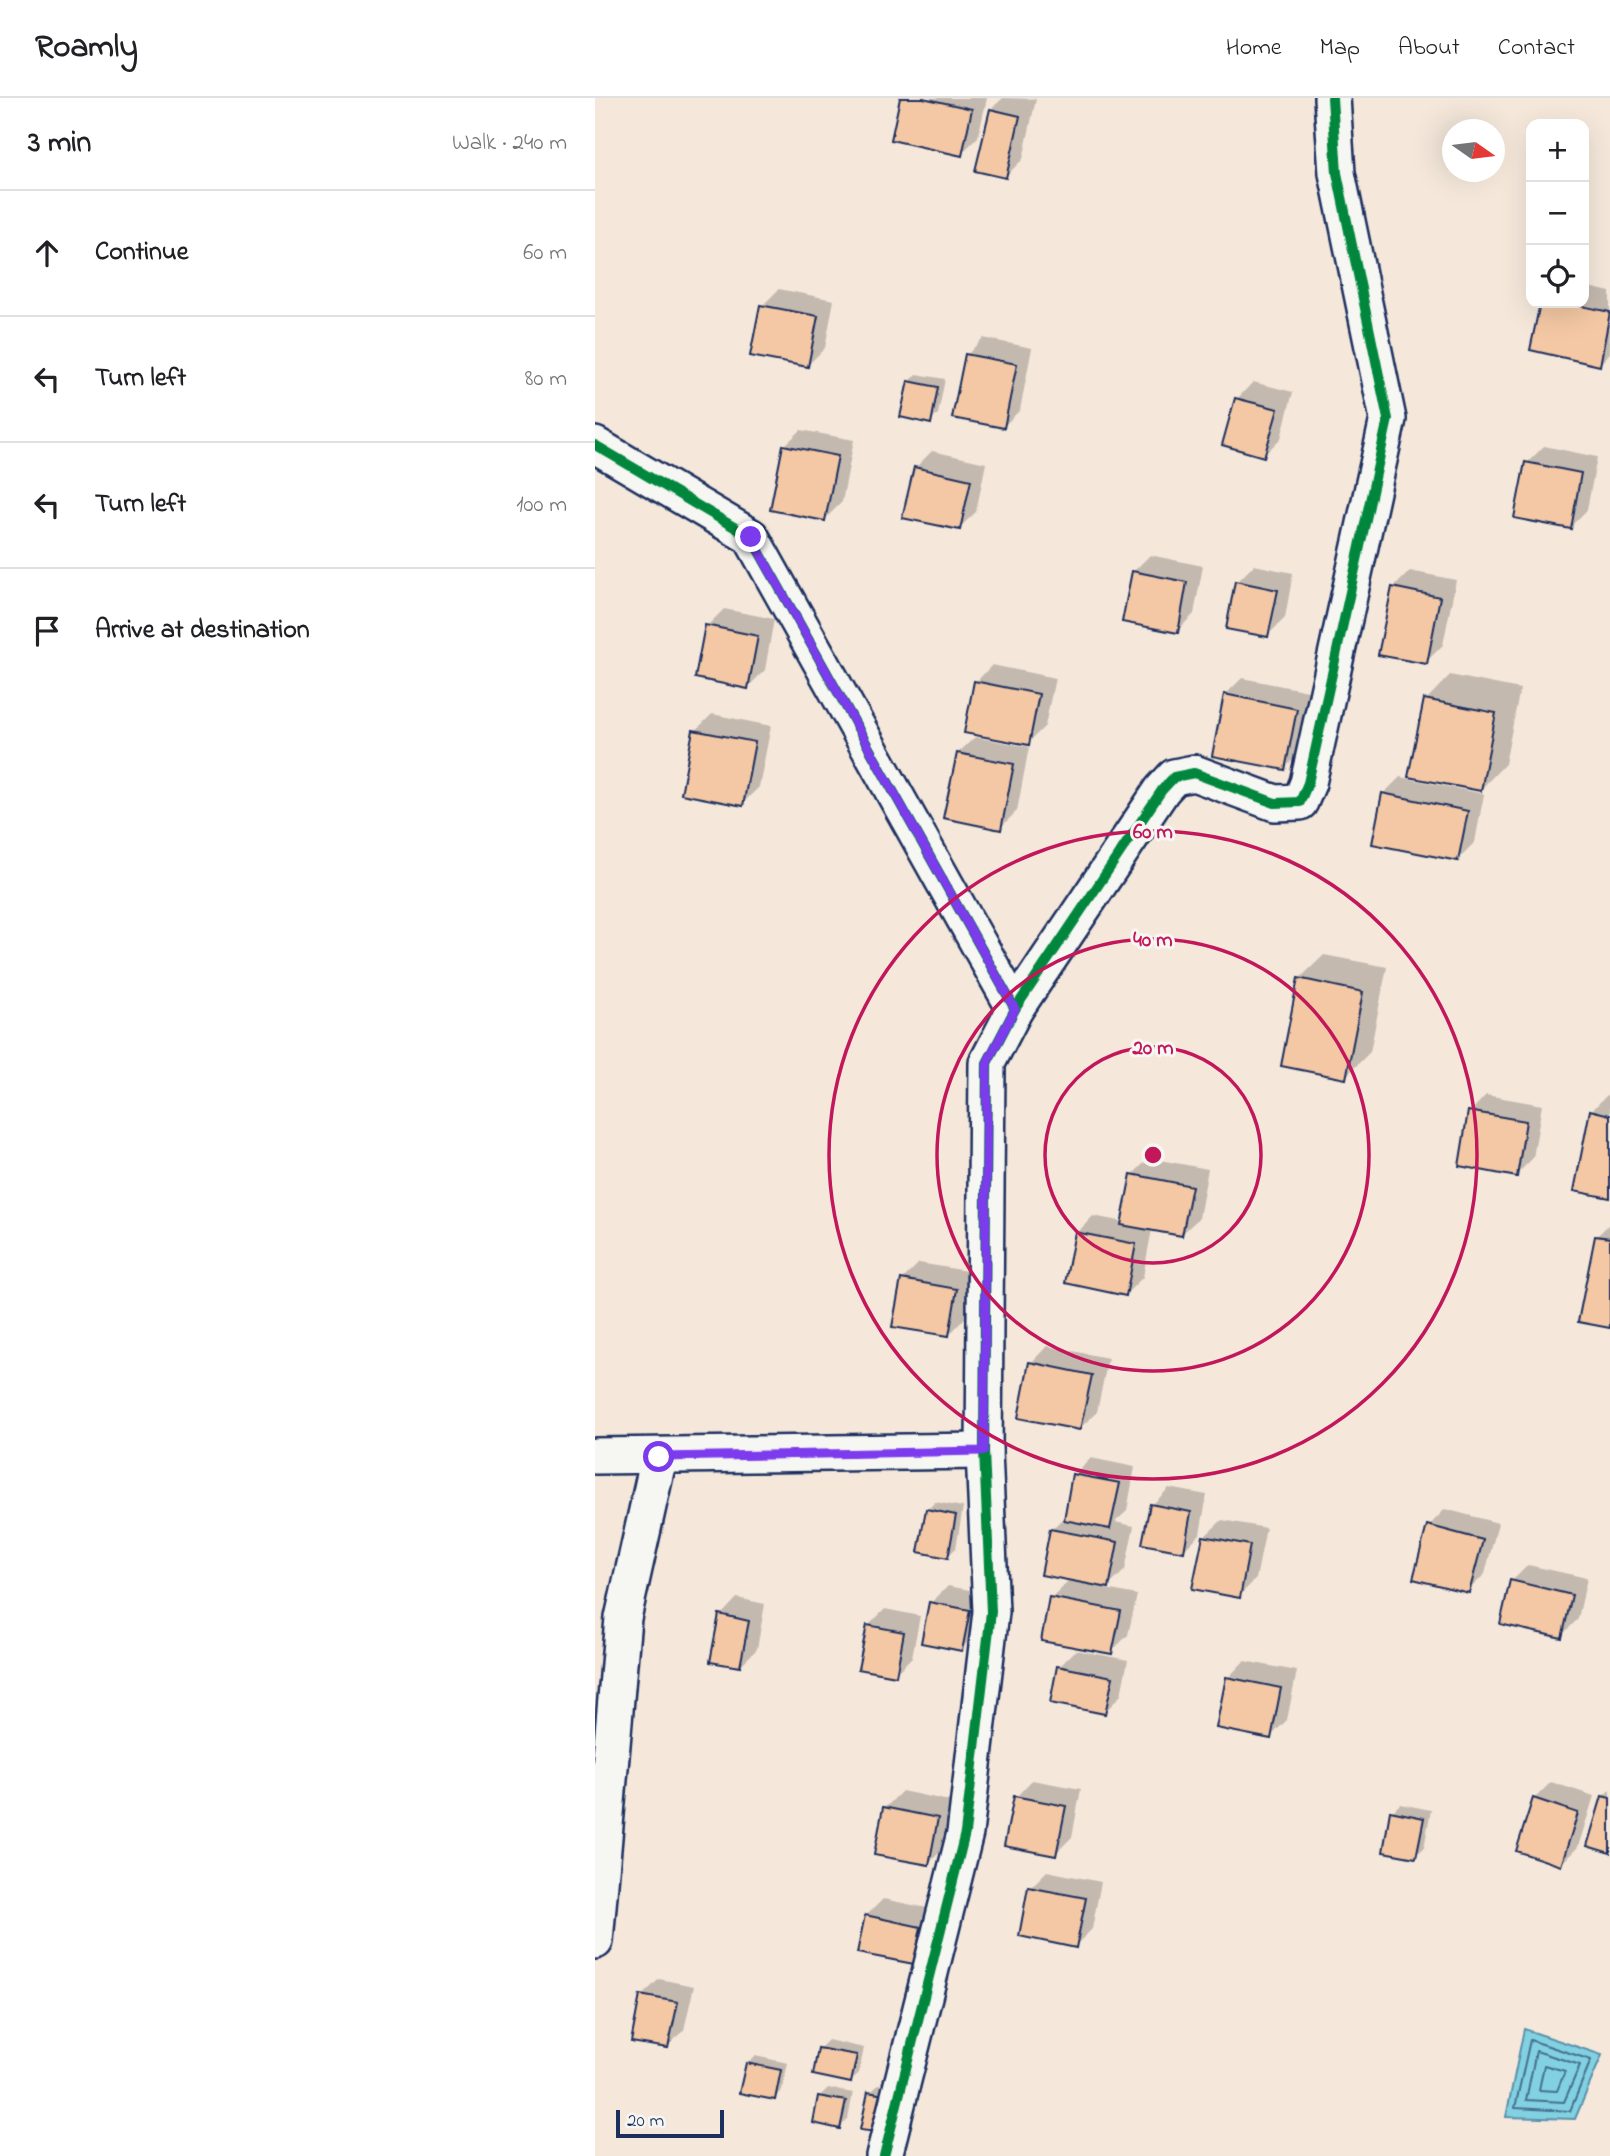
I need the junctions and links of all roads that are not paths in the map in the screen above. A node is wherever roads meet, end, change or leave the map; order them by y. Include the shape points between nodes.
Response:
1 (1332, 98) edge
2 (595, 446) edge
3 (1015, 1009) junction
4 (984, 1451) junction
5 (595, 1457) edge
6 (659, 1457) junction
7 (595, 1941) edge
8 (884, 2156) edge

1 - 3 street via 1337,173 1388,419 1308,783 1300,802 1275,803 1194,773 1174,777
2 - 3 street via 751,537
3 - 4 street via 987,1063
4 - 6 street
4 - 8 street via 991,1612 965,1833
5 - 6 street
6 - 7 street via 623,1618

